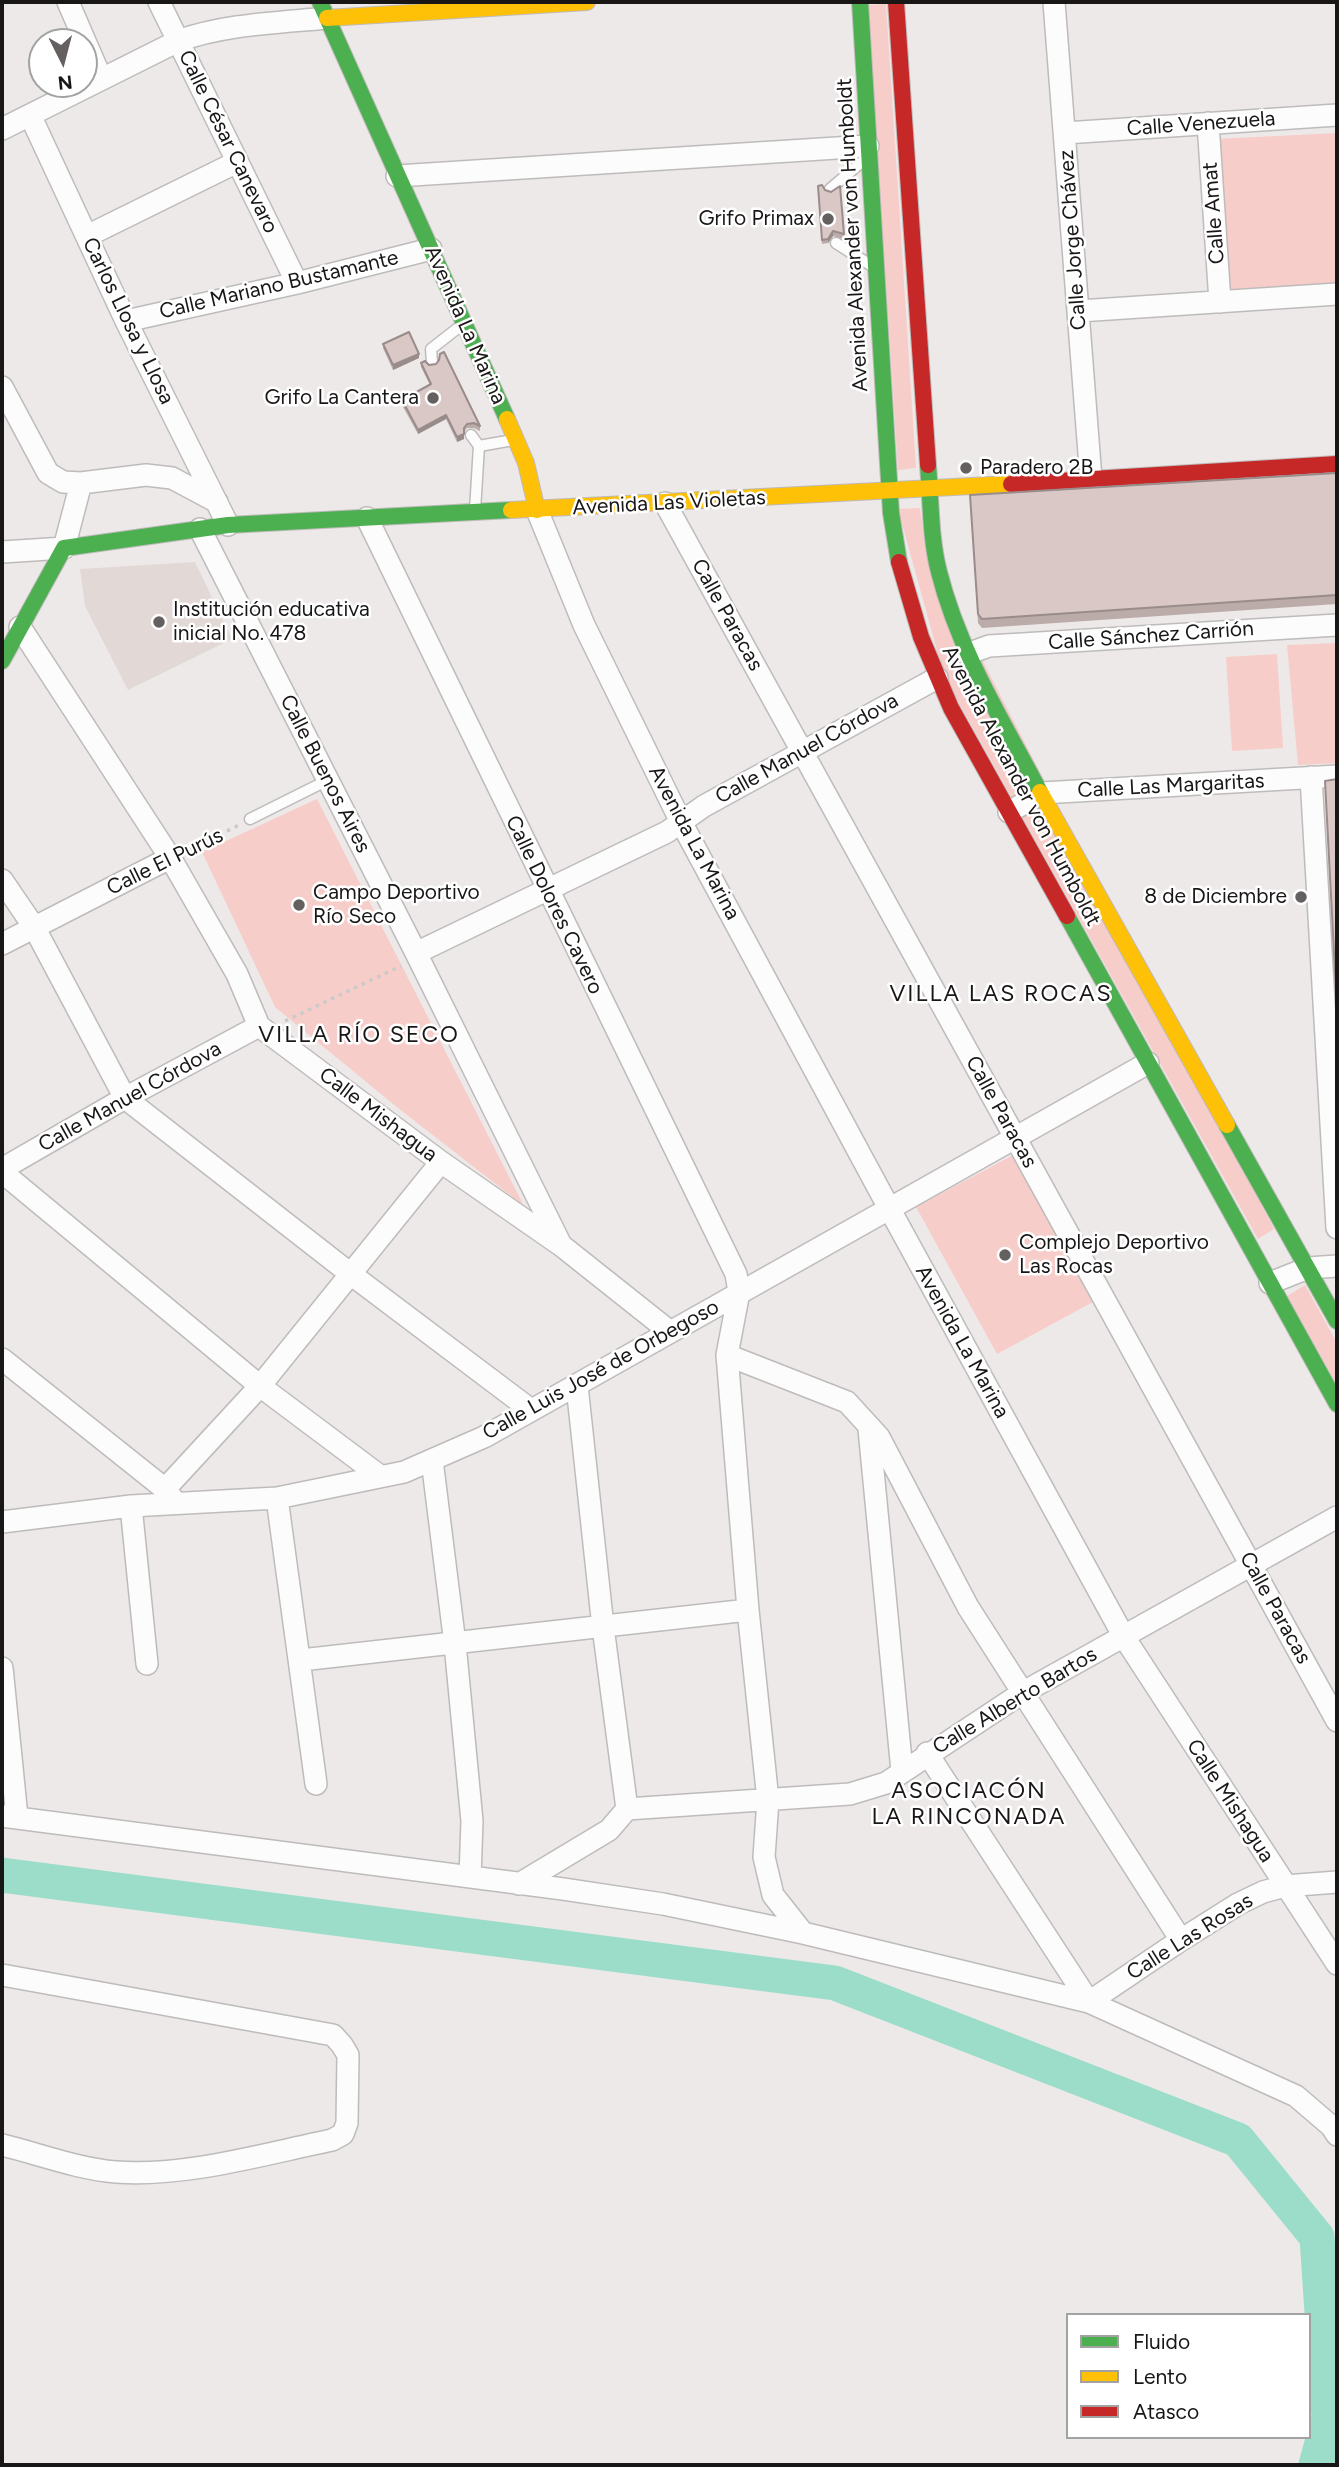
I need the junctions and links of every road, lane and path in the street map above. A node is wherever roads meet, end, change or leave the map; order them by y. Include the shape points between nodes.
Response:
1 (68, 2) edge
2 (159, 2) edge
3 (587, 2) edge
4 (860, 2) edge
5 (896, 2) edge
6 (1055, 2) edge
7 (532, 4) edge
8 (321, 7) edge
9 (178, 41) junction
10 (101, 78) junction
11 (30, 115) junction
12 (1337, 115) edge
13 (1208, 124) junction
14 (2, 129) edge
15 (1065, 133) junction
16 (868, 150) junction
17 (237, 162) junction
18 (397, 176) junction
19 (830, 189) edge
20 (87, 236) junction
21 (836, 243) dead end
22 (431, 249) junction
23 (876, 268) junction
24 (297, 283) junction
25 (1337, 294) edge
26 (1220, 302) junction
27 (1079, 311) junction
28 (126, 321) junction
29 (464, 323) junction
30 (432, 362) edge
31 (2, 387) edge
32 (471, 435) dead end
33 (516, 440) junction
34 (479, 446) junction
35 (1337, 464) edge
36 (1091, 479) junction
37 (81, 483) junction
38 (929, 489) junction
39 (889, 491) junction
40 (217, 502) junction
41 (665, 503) junction
42 (537, 510) junction
43 (474, 513) junction
44 (367, 518) junction
45 (228, 525) junction
46 (200, 529) junction
47 (64, 548) junction
48 (2, 552) edge
49 (1337, 625) edge
50 (20, 627) junction
51 (967, 654) junction
52 (2, 661) edge
53 (937, 678) junction
54 (802, 751) junction
55 (1337, 776) edge
56 (1311, 777) junction
57 (328, 780) junction
58 (1042, 793) junction
59 (1009, 812) junction
60 (250, 819) joint
61 (681, 822) junction
62 (172, 859) junction
63 (2, 880) edge
64 (547, 890) junction
65 (34, 927) junction
66 (2, 944) edge
67 (416, 953) junction
68 (259, 1026) junction
69 (1148, 1063) junction
70 (125, 1098) junction
71 (1015, 1137) junction
72 (441, 1163) junction
73 (2, 1170) edge
74 (889, 1208) junction
75 (1337, 1228) edge
76 (562, 1246) junction
77 (1337, 1266) edge
78 (1308, 1268) junction
79 (352, 1275) junction
80 (1270, 1283) junction
81 (739, 1292) junction
82 (1337, 1321) edge
83 (669, 1331) junction
84 (727, 1355) junction
85 (2, 1359) edge
86 (260, 1386) junction
87 (577, 1386) junction
88 (1337, 1404) edge
89 (531, 1410) junction
90 (869, 1426) junction
91 (432, 1460) junction
92 (380, 1476) junction
93 (170, 1496) junction
94 (277, 1498) junction
95 (131, 1506) junction
96 (1337, 1517) edge
97 (2, 1522) edge
98 (1252, 1566) junction
99 (748, 1609) junction
100 (603, 1627) junction
101 (1124, 1637) junction
102 (455, 1644) junction
103 (301, 1660) junction
104 (148, 1664) dead end
105 (2, 1668) edge
106 (1022, 1693) junction
107 (1337, 1721) edge
108 (927, 1754) junction
109 (902, 1772) junction
110 (316, 1784) dead end
111 (768, 1800) junction
112 (627, 1809) junction
113 (9, 1816) edge
114 (470, 1877) junction
115 (1337, 1882) edge
116 (519, 1884) junction
117 (1285, 1886) junction
118 (803, 1933) junction
119 (1181, 1940) junction
120 (1337, 1964) edge
121 (2, 1975) edge
122 (1089, 2002) junction
123 (1337, 2135) edge
124 (2, 2144) edge

1 - 10 street
2 - 9 street, Calle César Canevaro
3 - 7 main road
4 - 16 main road, Avenida Alexander von Humboldt
5 - 38 main road, Avenida Alexander von Humboldt
6 - 15 street, Calle Jorge Chávez
7 - 8 main road
8 - 9 street
8 - 18 main road, Avenida La Marina
9 - 10 street
9 - 17 street, Calle César Canevaro
10 - 11 street
11 - 14 street
11 - 20 street, Carlos Llosa y Llosa
12 - 13 street, Calle Venezuela
13 - 15 street, Calle Venezuela
13 - 26 street, Calle Amat
15 - 27 street, Calle Jorge Chávez
16 - 18 street
16 - 19 lane
16 - 23 main road, Avenida Alexander von Humboldt
17 - 20 street
17 - 24 street, Calle César Canevaro
18 - 22 main road, Avenida La Marina
20 - 28 street, Carlos Llosa y Llosa
21 - 23 lane
22 - 24 street, Calle Mariano Bustamante
22 - 29 main road, Avenida La Marina
23 - 39 main road, Avenida Alexander von Humboldt
24 - 28 street, Calle Mariano Bustamante
25 - 26 street
26 - 27 street
27 - 36 street, Calle Jorge Chávez
28 - 40 street, Carlos Llosa y Llosa
29 - 30 lane via 431,349
29 - 33 main road, Avenida La Marina
31 - 37 street via 48,473 63,482
32 - 34 lane
33 - 34 lane
33 - 42 main road, Avenida La Marina
34 - 43 lane
35 - 36 main road, Avenida Las Violetas
36 - 38 main road, Avenida Las Violetas
37 - 40 street via 146,475 172,478
37 - 47 street
38 - 39 main road, Avenida Las Violetas
38 - 51 main road, Avenida Alexander von Humboldt via 939,571
39 - 41 main road, Avenida Las Violetas
39 - 53 main road, Avenida Alexander von Humboldt via 901,579 919,639
40 - 45 street, Carlos Llosa y Llosa
41 - 42 main road, Avenida Las Violetas
41 - 54 street, Calle Paracas
42 - 43 main road, Avenida Las Violetas
42 - 61 street, Avenida La Marina via 584,625
43 - 44 main road, Avenida Las Violetas
44 - 45 main road, Avenida Las Violetas
44 - 64 street, Calle Dolores Cavero
45 - 46 main road, Avenida Las Violetas
46 - 47 main road, Avenida Las Violetas
46 - 57 street, Calle Buenos Aires
47 - 48 street, Avenida Las Violetas
47 - 50 main road
49 - 51 street, Calle Sánchez Carrión via 989,646
50 - 52 main road
50 - 62 street
51 - 58 main road, Avenida Alexander von Humboldt
53 - 54 street, Calle Manuel Córdova
53 - 59 main road, Avenida Alexander von Humboldt
54 - 61 street, Calle Manuel Córdova
54 - 71 street, Calle Paracas
55 - 56 street, Calle Las Margaritas
56 - 58 street, Calle Las Margaritas
56 - 75 street
57 - 60 lane
57 - 67 street, Calle Buenos Aires
58 - 59 street, Calle Las Margaritas
58 - 78 main road, Avenida Alexander von Humboldt
59 - 69 main road, Avenida Alexander von Humboldt
60 - 62 path, Calle El Purús
61 - 64 street, Calle Manuel Córdova
61 - 74 street, Avenida La Marina
62 - 65 street, Calle El Purús
62 - 68 street via 237,974
63 - 65 street
64 - 67 street, Calle Manuel Córdova
64 - 81 street, Calle Dolores Cavero via 736,1274
65 - 66 street, Calle El Purús
65 - 70 street
67 - 68 path via 401,966 291,1020
67 - 76 street, Calle Buenos Aires
68 - 70 street, Calle Manuel Córdova
68 - 72 street, Calle Mishagua
69 - 71 street, Calle Luis José de Orbegoso
69 - 80 main road, Avenida Alexander von Humboldt
70 - 73 street, Calle Manuel Córdova
70 - 79 street
71 - 74 street, Calle Luis José de Orbegoso
71 - 98 street, Calle Paracas
72 - 76 street, Calle Mishagua
72 - 79 street
73 - 86 street
74 - 81 street, Calle Luis José de Orbegoso
74 - 101 street, Avenida La Marina
76 - 83 street, Calle Mishagua
77 - 78 street
78 - 80 street
78 - 82 main road, Avenida Alexander von Humboldt
79 - 86 street
79 - 89 street
80 - 88 main road, Avenida Alexander von Humboldt
81 - 83 street, Calle Luis José de Orbegoso
81 - 84 street
83 - 87 street, Calle Luis José de Orbegoso
84 - 90 street via 847,1402
84 - 99 street
85 - 93 street
86 - 92 street
86 - 93 street
87 - 89 street, Calle Luis José de Orbegoso
87 - 100 street
89 - 91 street, Calle Luis José de Orbegoso
90 - 106 street via 879,1437 968,1608
90 - 109 street
91 - 92 street, Calle Luis José de Orbegoso
91 - 102 street
92 - 94 street, Calle Luis José de Orbegoso
93 - 94 street, Calle Luis José de Orbegoso
93 - 95 street, Calle Luis José de Orbegoso
94 - 103 street
95 - 97 street, Calle Luis José de Orbegoso
95 - 104 street
96 - 98 street, Calle Alberto Bartos
98 - 101 street, Calle Alberto Bartos
98 - 107 street, Calle Paracas
99 - 100 street
99 - 111 street
100 - 102 street
100 - 112 street
101 - 106 street, Calle Alberto Bartos
101 - 117 street, Calle Mishagua
102 - 103 street
102 - 114 street via 472,1821
103 - 110 street
105 - 113 street
106 - 108 street, Calle Alberto Bartos
106 - 119 street
108 - 109 street, Calle Alberto Bartos
108 - 122 street
109 - 111 street, Calle Alberto Bartos via 886,1783 850,1794
111 - 112 street, Calle Alberto Bartos
111 - 118 street via 764,1857 773,1895
112 - 116 street via 609,1830
113 - 114 street
114 - 116 street
115 - 117 street, Calle Las Rosas
116 - 118 street via 663,1904
117 - 119 street, Calle Las Rosas via 1238,1904
117 - 120 street, Calle Mishagua
118 - 122 street
119 - 122 street, Calle Las Rosas
121 - 124 street via 333,2035 348,2055 347,2123 343,2134 332,2140 221,2163 118,2172
122 - 123 street via 1296,2095

